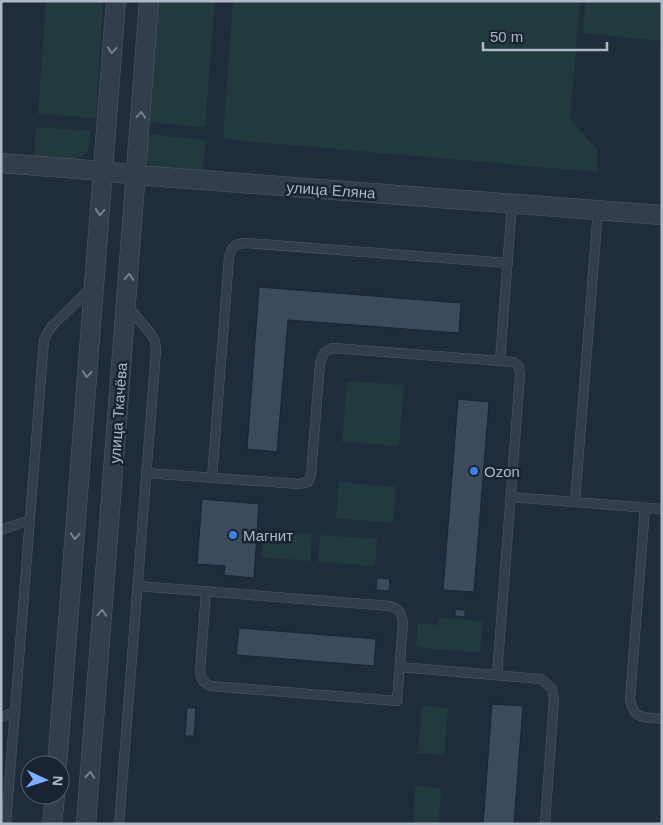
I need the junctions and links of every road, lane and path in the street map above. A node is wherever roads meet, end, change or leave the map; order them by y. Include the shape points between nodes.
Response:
1 (116, 1) edge
2 (149, 1) edge
3 (1, 163) edge
4 (103, 171) junction
5 (136, 175) junction
6 (512, 204) junction
7 (598, 210) junction
8 (662, 215) edge
9 (508, 263) junction
10 (94, 285) junction
11 (127, 304) junction
12 (500, 361) junction
13 (146, 472) junction
14 (212, 478) junction
15 (511, 497) junction
16 (575, 502) junction
17 (646, 508) junction
18 (662, 509) edge
19 (30, 520) junction
20 (1, 530) edge
21 (138, 586) junction
22 (206, 591) junction
23 (400, 668) junction
24 (497, 675) junction
25 (15, 712) junction
26 (1, 717) edge
27 (662, 719) edge
28 (58, 755) edge
29 (11, 758) junction
30 (1, 762) edge
31 (53, 805) edge
32 (6, 824) edge
33 (52, 824) edge
34 (86, 824) edge
35 (119, 824) edge
36 (544, 824) edge

1 -> 4 street
5 -> 2 street, улица Ткачёва
3 - 4 street, улица Еляна
4 - 5 street, улица Еляна
4 -> 10 street
5 - 6 street, улица Еляна
11 -> 5 street, улица Ткачёва
6 - 7 street, улица Еляна
6 - 9 lane
7 - 8 street, улица Еляна
7 - 16 lane
9 - 12 lane
9 - 14 lane via 237,244 229,257
10 - 19 lane via 53,325 44,340
10 -> 28 street
11 - 13 lane via 155,341
34 -> 11 street, улица Ткачёва
12 - 14 lane via 328,349 320,363 308,482
12 - 15 lane via 514,362 520,375
13 - 14 lane
13 - 21 lane
15 - 16 lane
15 - 24 lane
16 - 17 lane
17 - 18 lane
17 - 27 lane via 630,699 636,714
19 - 20 lane
19 - 25 lane
21 - 22 lane
21 - 35 lane
22 - 23 lane via 397,608 403,623
22 - 23 lane via 200,672 201,678 210,686 397,700
23 - 24 lane
24 - 36 lane via 541,679 552,688 554,700
25 - 26 lane
25 - 29 lane
29 - 30 lane
29 - 32 lane
31 - 33 street

